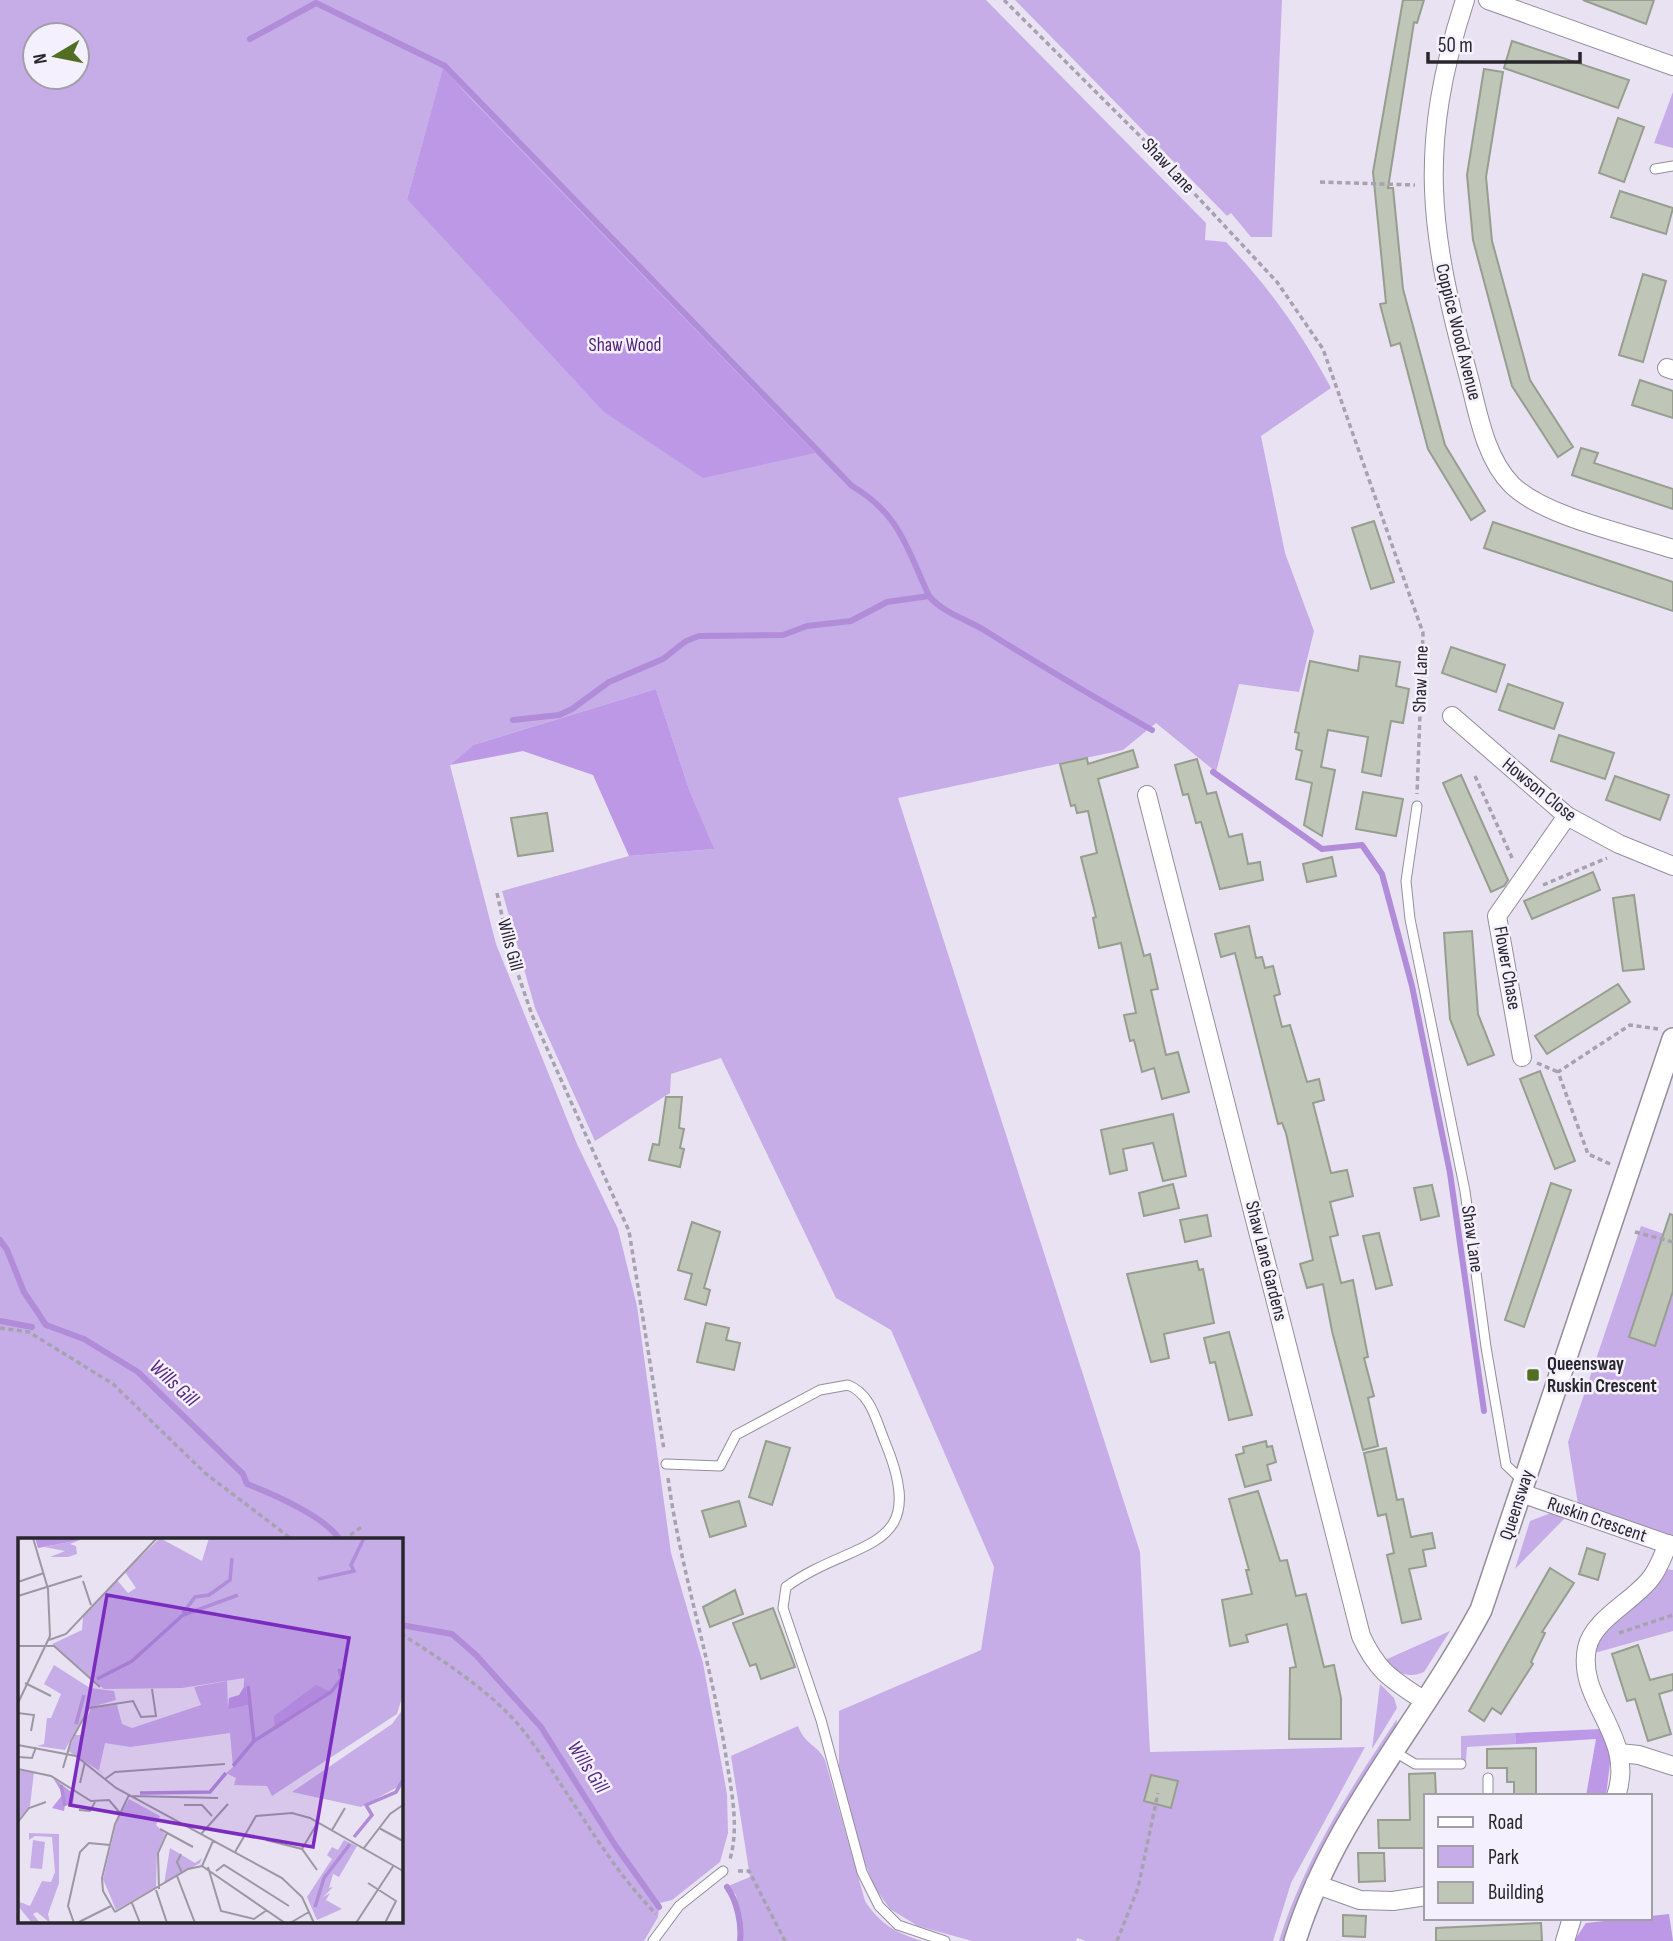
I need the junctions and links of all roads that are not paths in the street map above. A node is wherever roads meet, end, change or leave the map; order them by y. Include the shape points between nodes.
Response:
1 (1465, 0) edge
2 (1488, 0) edge
3 (1673, 66) edge
4 (1673, 166) edge
5 (1656, 169) dead end
6 (1673, 549) edge
7 (1452, 716) dead end
8 (1147, 795) dead end
9 (1417, 806) road end
10 (1567, 816) junction
11 (1673, 866) edge
12 (1667, 1035) edge
13 (1522, 1057) dead end
14 (666, 1464) road end
15 (1523, 1488) junction
16 (1671, 1545) edge
17 (1426, 1702) junction
18 (1393, 1751) junction
19 (1619, 1754) junction
20 (1461, 1764) dead end
21 (1673, 1766) edge
22 (1488, 1778) dead end
23 (1488, 1794) edge
24 (1616, 1794) edge
25 (723, 1871) road end
26 (1315, 1884) junction
27 (1424, 1896) edge
28 (1571, 1920) edge
29 (653, 1941) edge
30 (945, 1941) edge
31 (1295, 1941) edge
32 (1565, 1941) edge

1 - 6 street, Coppice Wood Avenue via 1446,58 1437,108 1433,211 1445,287 1487,444 1511,484 1538,504
2 - 3 street
4 - 5 lane
7 - 10 street, Howson Close
8 - 17 street, Shaw Lane Gardens via 1361,1636 1373,1662
9 - 15 lane, Shaw Lane via 1406,881 1410,919 1465,1191 1506,1465
10 - 11 street, Howson Close
10 - 13 street, Flower Chase via 1497,916
12 - 15 street, Queensway via 1629,1169
14 - 30 lane via 720,1465 736,1435 835,1385 848,1385 866,1396 897,1472 898,1513 881,1538 786,1587 783,1608 821,1720 862,1872 879,1906 898,1925
15 - 16 street, Ruskin Crescent
15 - 17 street, Queensway via 1481,1609
16 - 19 street via 1651,1577 1587,1644 1584,1665
17 - 18 street, Queensway
18 - 20 lane via 1415,1764
18 - 26 street, Queensway via 1337,1839
19 - 21 street
19 - 24 street
22 - 23 lane
25 - 29 lane via 680,1906
26 - 27 street via 1360,1900
26 - 31 street, Queensway
28 - 32 street

